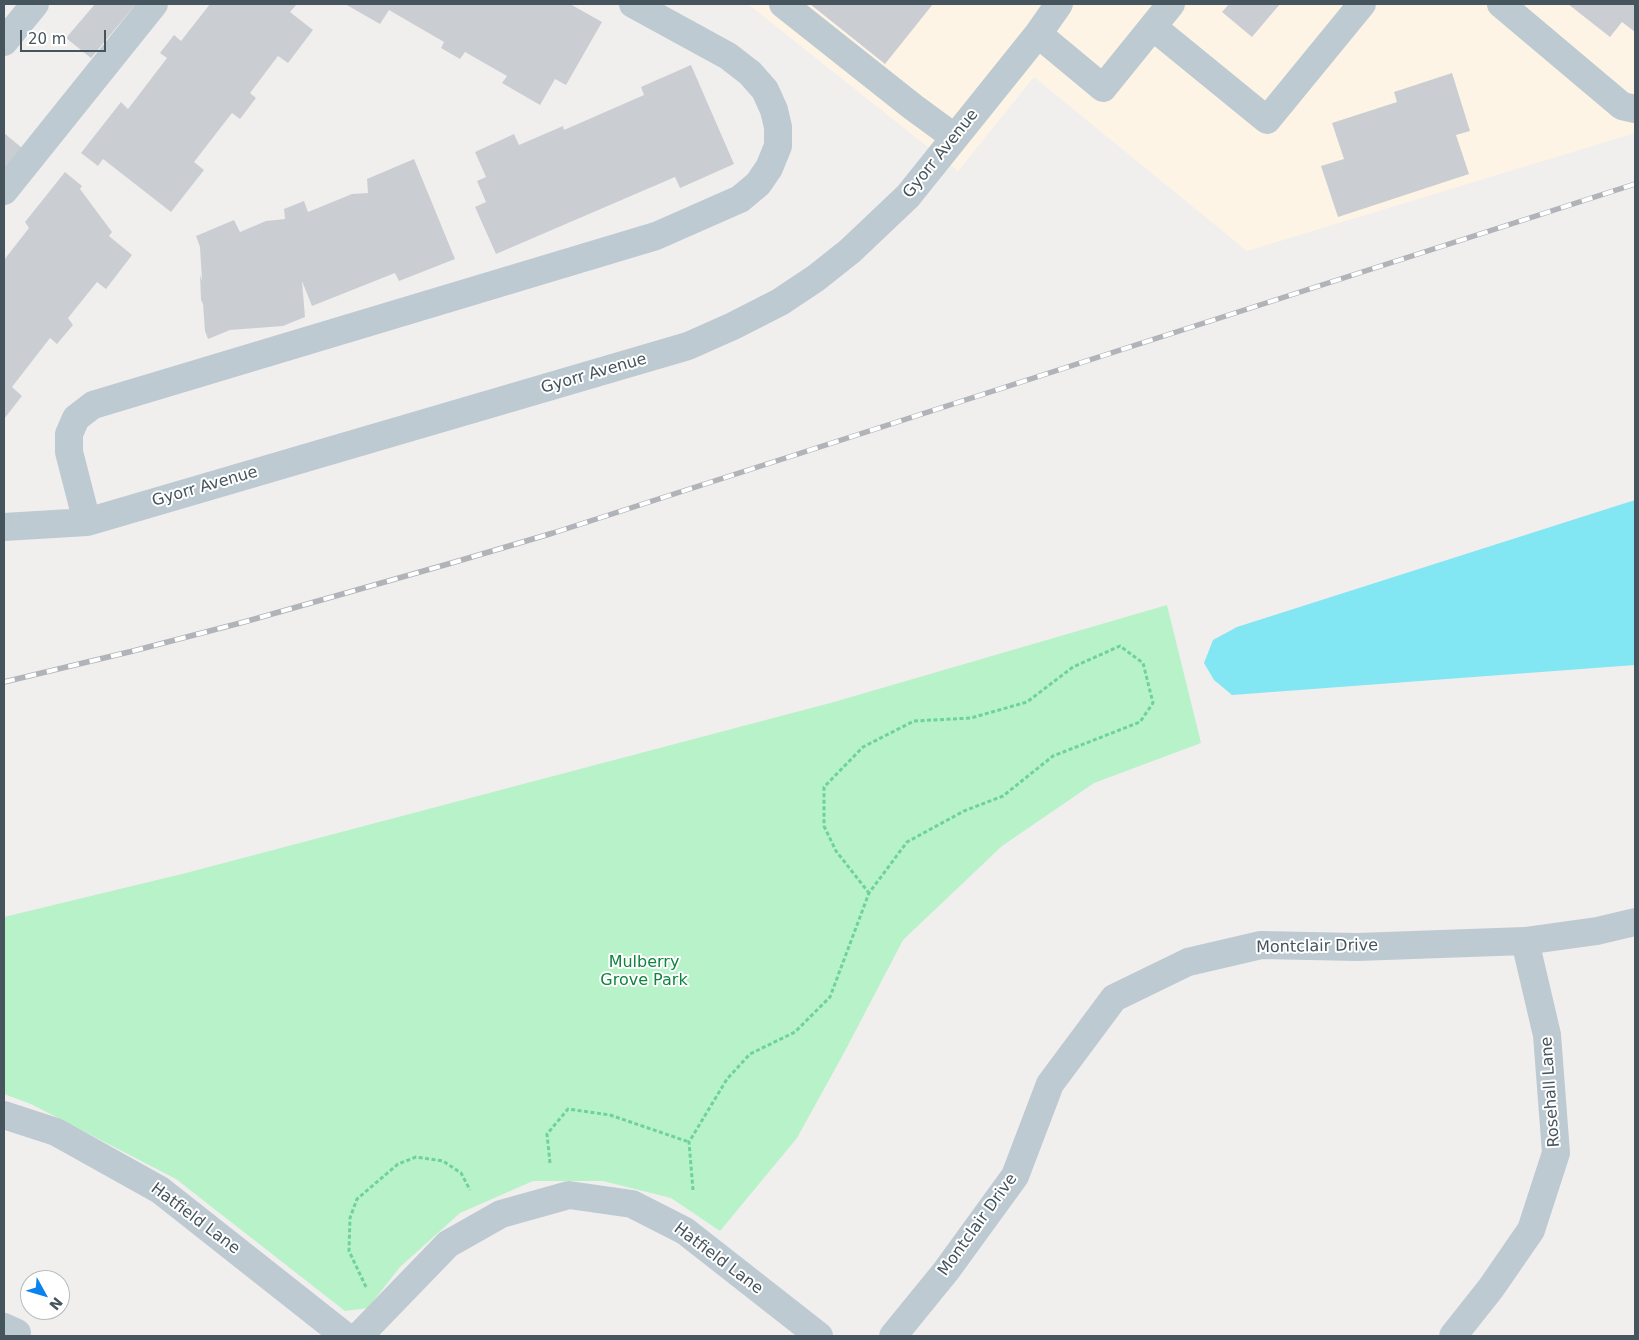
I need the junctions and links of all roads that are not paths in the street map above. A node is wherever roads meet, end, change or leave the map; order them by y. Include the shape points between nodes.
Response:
1 (35, 4) edge
2 (154, 4) edge
3 (633, 4) edge
4 (783, 4) edge
5 (1059, 4) edge
6 (1171, 4) edge
7 (1362, 4) edge
8 (1501, 4) edge
9 (1152, 27) junction
10 (1038, 34) junction
11 (4, 42) edge
12 (1635, 109) edge
13 (954, 137) junction
14 (4, 191) edge
15 (87, 522) junction
16 (4, 527) edge
17 (1635, 922) edge
18 (1525, 941) junction
19 (4, 1116) edge
20 (345, 1336) edge
21 (359, 1336) edge
22 (819, 1336) edge
23 (892, 1336) edge
24 (1453, 1336) edge

1 - 11 street
2 - 14 street
3 - 15 street via 728,56 765,90 774,110 778,146 758,184 740,199 656,236 93,405 76,418 69,434 69,452
4 - 13 street
5 - 10 street, Gyorr Avenue
6 - 9 street
7 - 9 street via 1267,120
8 - 12 street via 1622,106
9 - 10 street via 1103,88
10 - 13 street, Gyorr Avenue
13 - 15 street, Gyorr Avenue via 908,196 816,278 780,302 688,346
15 - 16 street, Gyorr Avenue
17 - 18 street, Montclair Drive
18 - 23 street, Montclair Drive via 1357,947 1261,945 1188,962 1114,998 1050,1084 1015,1176 946,1271
18 - 24 street, Rosehall Lane via 1548,1034 1556,1154 1531,1230 1492,1288
19 - 20 street, Hatfield Lane via 56,1132 160,1190
21 - 22 street, Hatfield Lane via 448,1244 501,1214 569,1195 632,1204 685,1231

